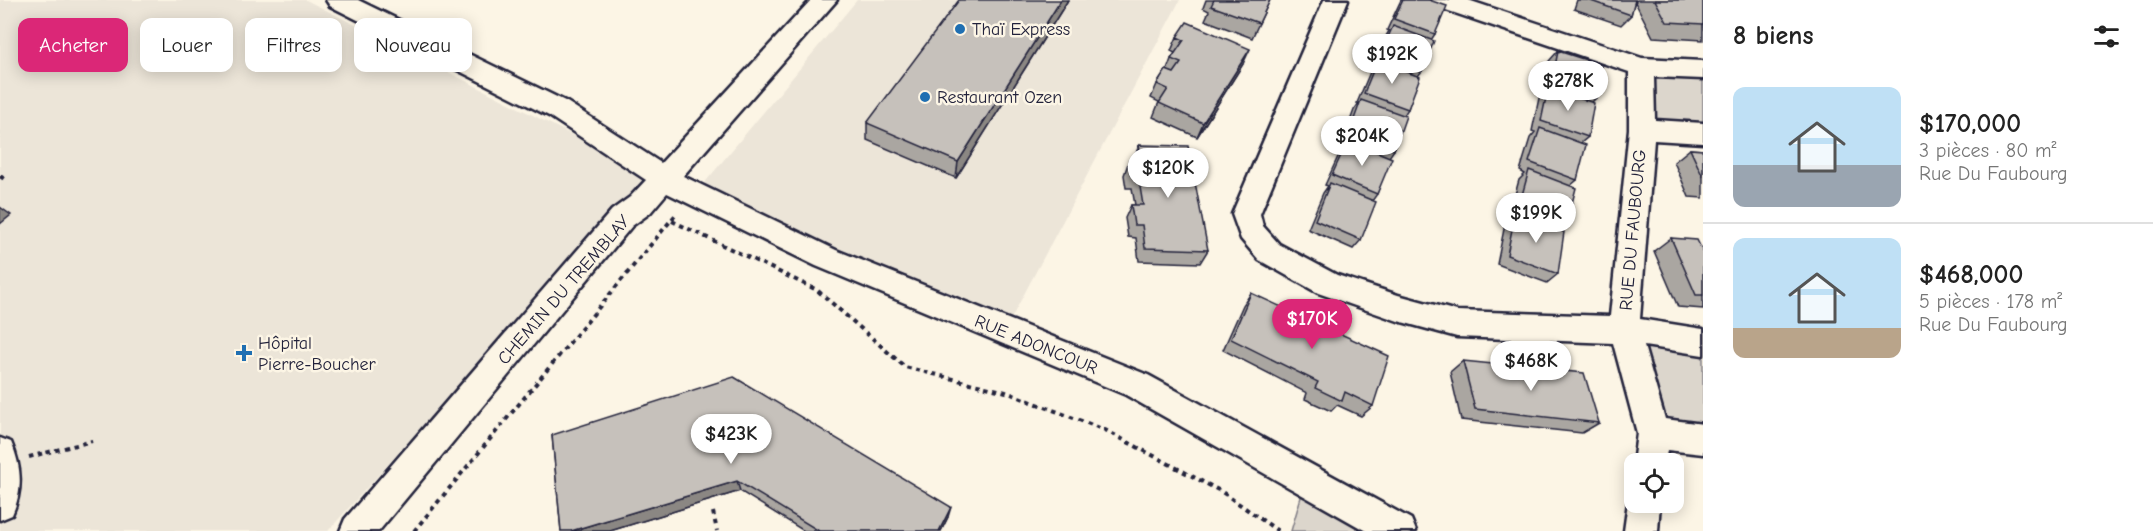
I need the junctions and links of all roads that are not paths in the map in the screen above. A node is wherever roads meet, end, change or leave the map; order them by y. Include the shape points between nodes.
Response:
1 (338, 0) edge
2 (825, 0) edge
3 (1336, 0) edge
4 (1443, 0) edge
5 (1641, 67) junction
6 (1703, 70) edge
7 (1642, 129) junction
8 (1703, 133) edge
9 (676, 185) junction
10 (1624, 330) junction
11 (1703, 342) edge
12 (1653, 433) junction
13 (1703, 440) edge
14 (1650, 453) edge
15 (2, 458) edge
16 (0, 504) edge
17 (1643, 513) edge
18 (357, 531) edge
19 (1399, 531) edge
20 (1641, 531) edge

1 - 9 street, RUE ADONCOUR via 558,109
2 - 9 street, CHEMIN DU TREMBLAY
3 - 10 street, RUE DU FAUBOURG via 1246,214 1251,231 1269,252 1318,279 1398,309 1457,324
4 - 5 street
5 - 6 street
5 - 7 street, RUE DU FAUBOURG
7 - 8 street, RUE DU FAUBOURG
7 - 10 street, RUE DU FAUBOURG
9 - 18 street, CHEMIN DU TREMBLAY via 622,218
9 - 19 street, RUE ADONCOUR via 826,258 1137,386
10 - 11 street, RUE DU FAUBOURG
10 - 12 street, RUE DU FAUBOURG
12 - 13 street
12 - 14 street, RUE DU FAUBOURG
15 - 16 street via 4,490
17 - 20 street

